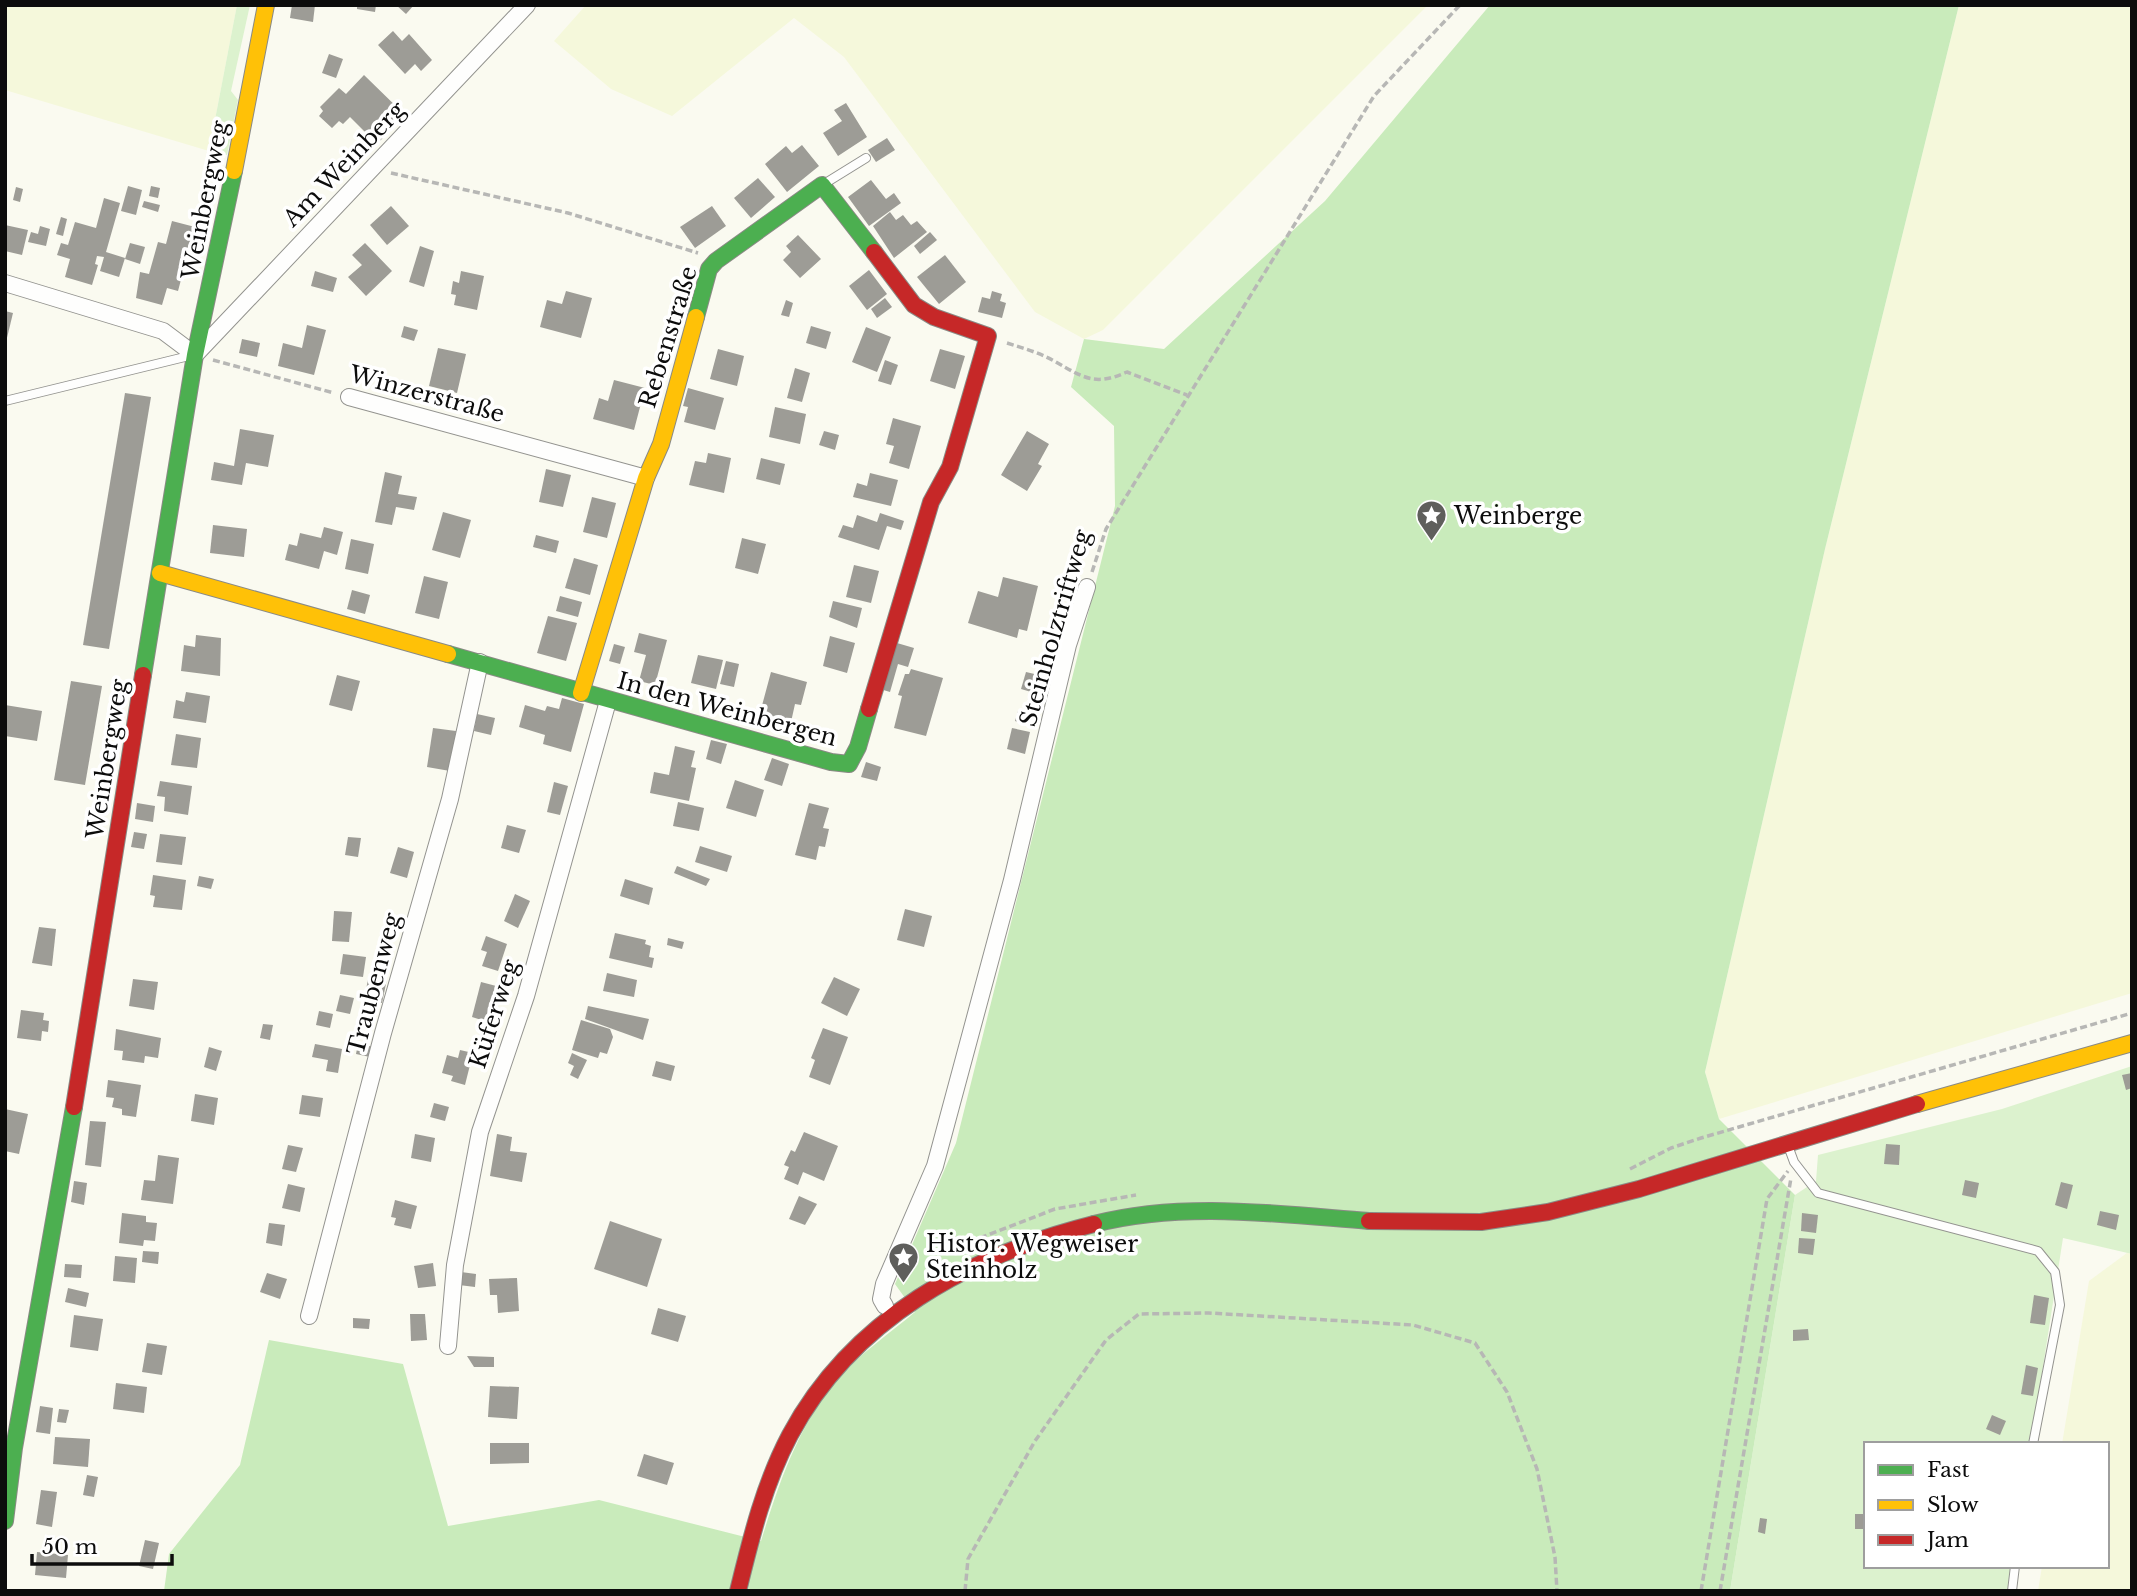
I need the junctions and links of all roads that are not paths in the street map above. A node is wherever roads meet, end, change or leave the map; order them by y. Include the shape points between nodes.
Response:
1 (266, 5) edge
2 (527, 5) edge
3 (866, 158) dead end
4 (822, 186) junction
5 (5, 283) edge
6 (195, 355) junction
7 (349, 397) road end
8 (5, 401) edge
9 (646, 478) junction
10 (160, 573) junction
11 (1087, 587) road end
12 (480, 662) junction
13 (581, 692) junction
14 (608, 701) junction
15 (2132, 1043) edge
16 (1787, 1143) junction
17 (885, 1306) dead end
18 (309, 1316) dead end
19 (448, 1346) dead end
20 (2033, 1442) edge
21 (5, 1521) edge
22 (2015, 1568) edge
23 (738, 1591) edge
24 (2012, 1591) edge

1 - 6 street, Weinbergweg
2 - 6 street, Am Weinberg
3 - 4 lane
4 - 9 street, Rebenstraße via 716,261 705,280 661,444
4 - 14 street, In den Weinbergen via 914,305 988,336 950,467 931,502 852,761 839,764
5 - 6 street via 163,331
6 - 8 lane
6 - 10 street, Weinbergweg
7 - 9 street, Winzerstraße
9 - 13 street, Rebenstraße
10 - 12 street, In den Weinbergen
10 - 21 street, Weinbergweg
11 - 17 street, Steinholztriftweg via 935,1166 884,1284 881,1299
12 - 13 street, In den Weinbergen
12 - 18 street, Traubenweg via 450,799
13 - 14 street, In den Weinbergen
14 - 19 street, Küferweg via 526,996 480,1132 455,1265
15 - 16 street
16 - 20 lane via 1794,1162 1818,1193 2038,1251 2056,1272 2060,1305
16 - 23 street via 1516,1218 1421,1224 1226,1211 1127,1215 1068,1228 1004,1250 917,1300 838,1368 800,1418 773,1473
22 - 24 lane

